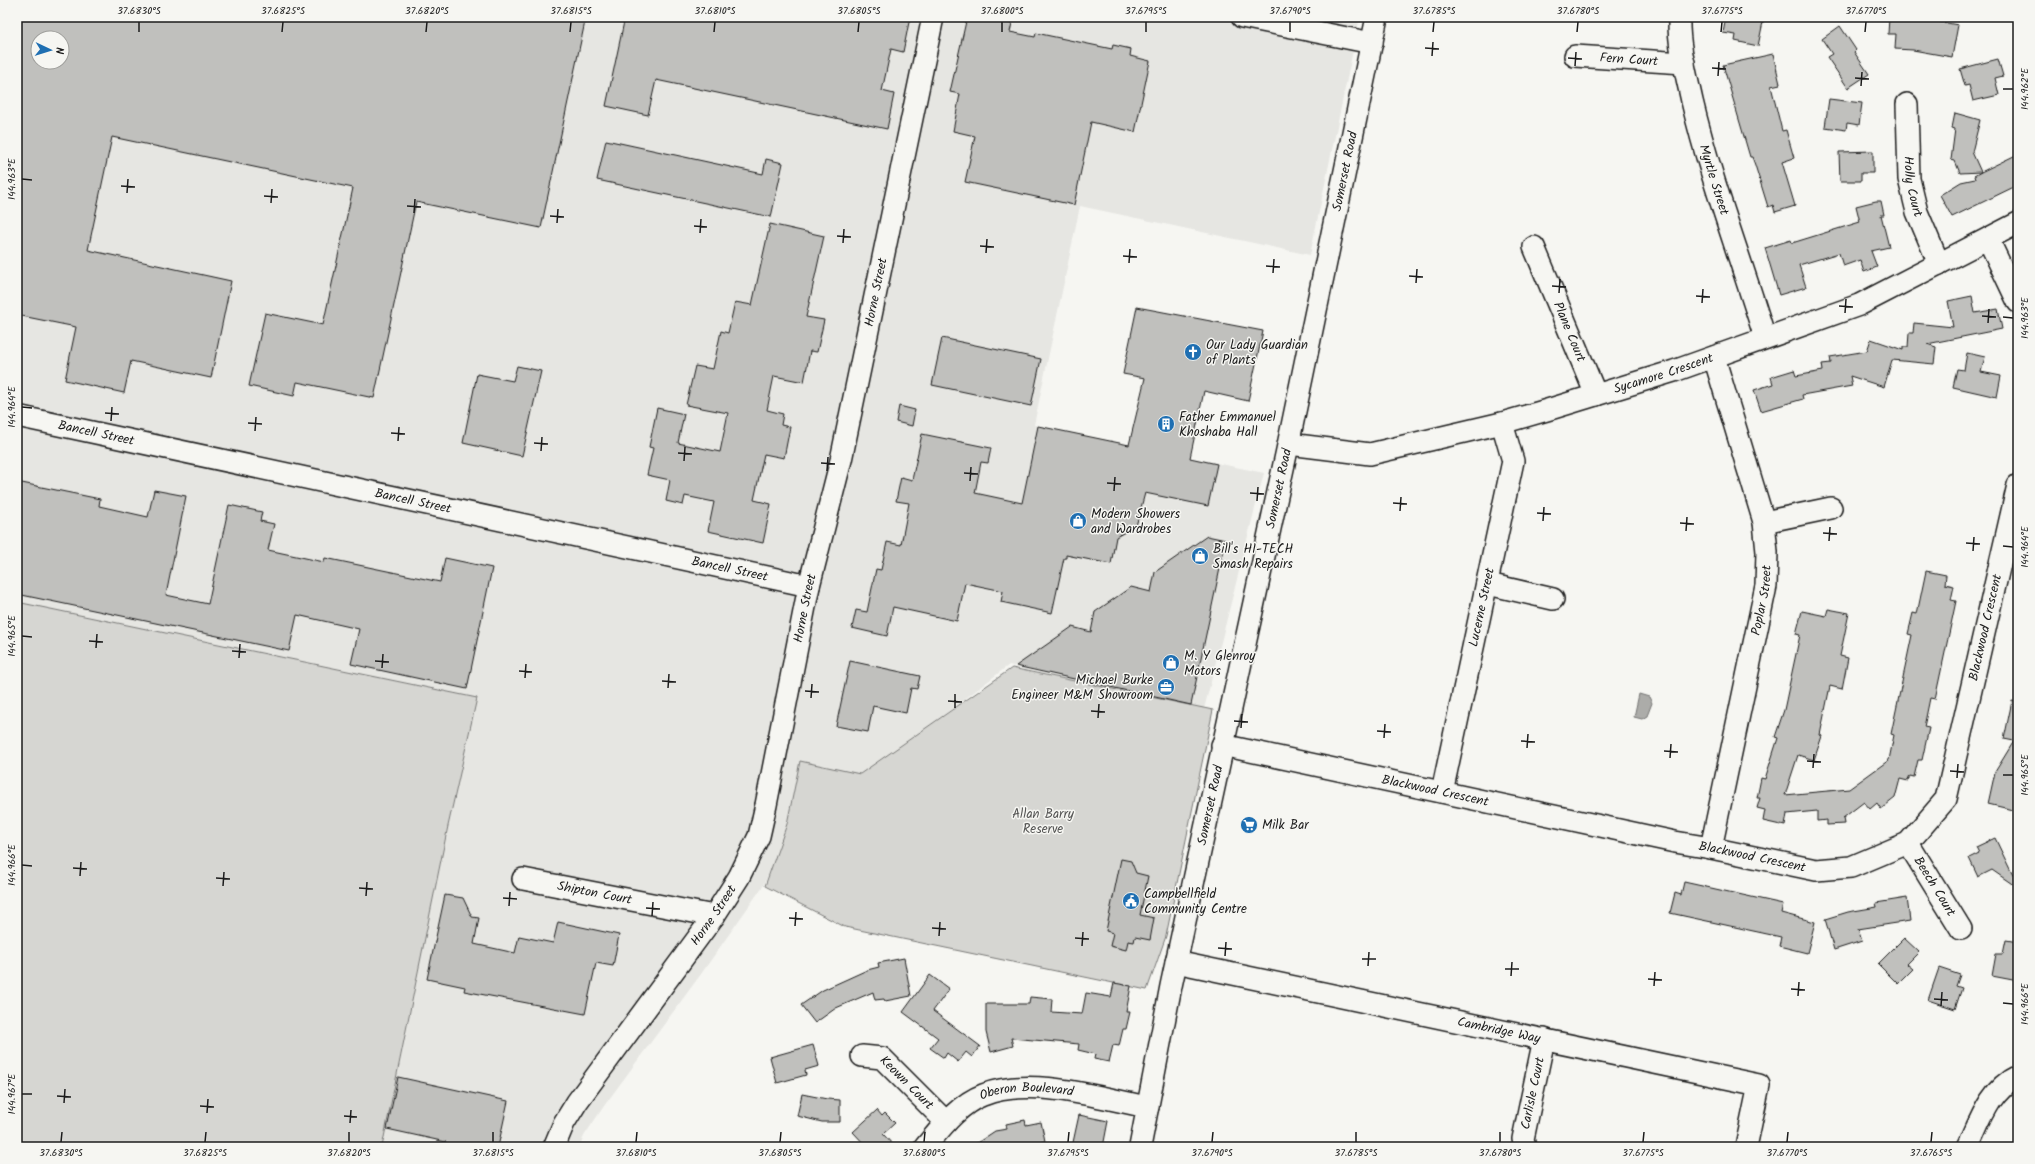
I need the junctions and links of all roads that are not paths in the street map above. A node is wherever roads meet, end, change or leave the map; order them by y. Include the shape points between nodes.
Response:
1 (933, 17) edge
2 (1242, 17) edge
3 (1377, 17) edge
4 (1679, 17) edge
5 (1372, 43) junction
6 (1575, 56) dead end
7 (1684, 63) junction
8 (1907, 104) dead end
9 (2018, 223) edge
10 (1988, 239) junction
11 (1534, 247) dead end
12 (1939, 264) junction
13 (2018, 302) edge
14 (1765, 338) junction
15 (1714, 357) junction
16 (1596, 394) junction
17 (17, 416) edge
18 (1502, 423) junction
19 (1289, 444) junction
20 (2018, 486) edge
21 (1830, 508) dead end
22 (1764, 522) junction
23 (1488, 584) junction
24 (809, 586) junction
25 (1553, 599) dead end
26 (1222, 745) junction
27 (1442, 792) junction
28 (1908, 844) junction
29 (1711, 848) junction
30 (523, 879) dead end
31 (714, 916) junction
32 (1961, 929) dead end
33 (1176, 962) junction
34 (1544, 1039) junction
35 (862, 1056) dead end
36 (2018, 1076) edge
37 (1148, 1107) junction
38 (946, 1122) junction
39 (554, 1147) edge
40 (925, 1147) edge
41 (1140, 1147) edge
42 (1525, 1147) edge
43 (1746, 1147) edge
44 (1968, 1147) edge

1 - 24 street, Horne Street via 841,460
2 - 5 street
3 - 5 street, Somerset Road
4 - 7 street, Myrtle Street
5 - 19 street, Somerset Road
6 - 7 street, Fern Court
7 - 14 street, Myrtle Street via 1700,134
8 - 12 street, Holly Court via 1909,179 1916,212
9 - 10 street, Sycamore Crescent
10 - 12 street, Sycamore Crescent
10 - 13 street
11 - 16 street, Plane Court
12 - 14 street, Sycamore Crescent via 1859,305
14 - 15 street, Sycamore Crescent
15 - 16 street, Sycamore Crescent
15 - 22 street, Poplar Street
16 - 18 street, Sycamore Crescent
17 - 24 street, Bancell Street
18 - 19 street, Sycamore Crescent via 1370,454
18 - 23 street, Lucerne Street via 1513,461
19 - 26 street, Somerset Road
20 - 28 street, Blackwood Crescent via 1946,799
21 - 22 street
22 - 29 street, Poplar Street via 1767,552 1766,586
23 - 25 street
23 - 27 street, Lucerne Street
24 - 31 street, Horne Street via 759,836 739,878
26 - 27 street, Blackwood Crescent
26 - 33 street, Somerset Road
27 - 29 street, Blackwood Crescent
28 - 29 street, Blackwood Crescent via 1851,867 1816,870
28 - 32 street, Beech Court
30 - 31 street, Shipton Court
31 - 39 street, Horne Street via 577,1102 564,1123
33 - 34 street, Cambridge Way
33 - 37 street, Somerset Road
34 - 42 street, Carlisle Court via 1523,1139
34 - 43 street, Cambridge Way via 1759,1085
35 - 38 street, Keown Court via 882,1058
36 - 44 street via 2010,1080 1990,1100
37 - 38 street, Oberon Boulevard via 1059,1090 1024,1088 983,1095
37 - 41 street, Somerset Road
38 - 40 street, Oberon Boulevard

